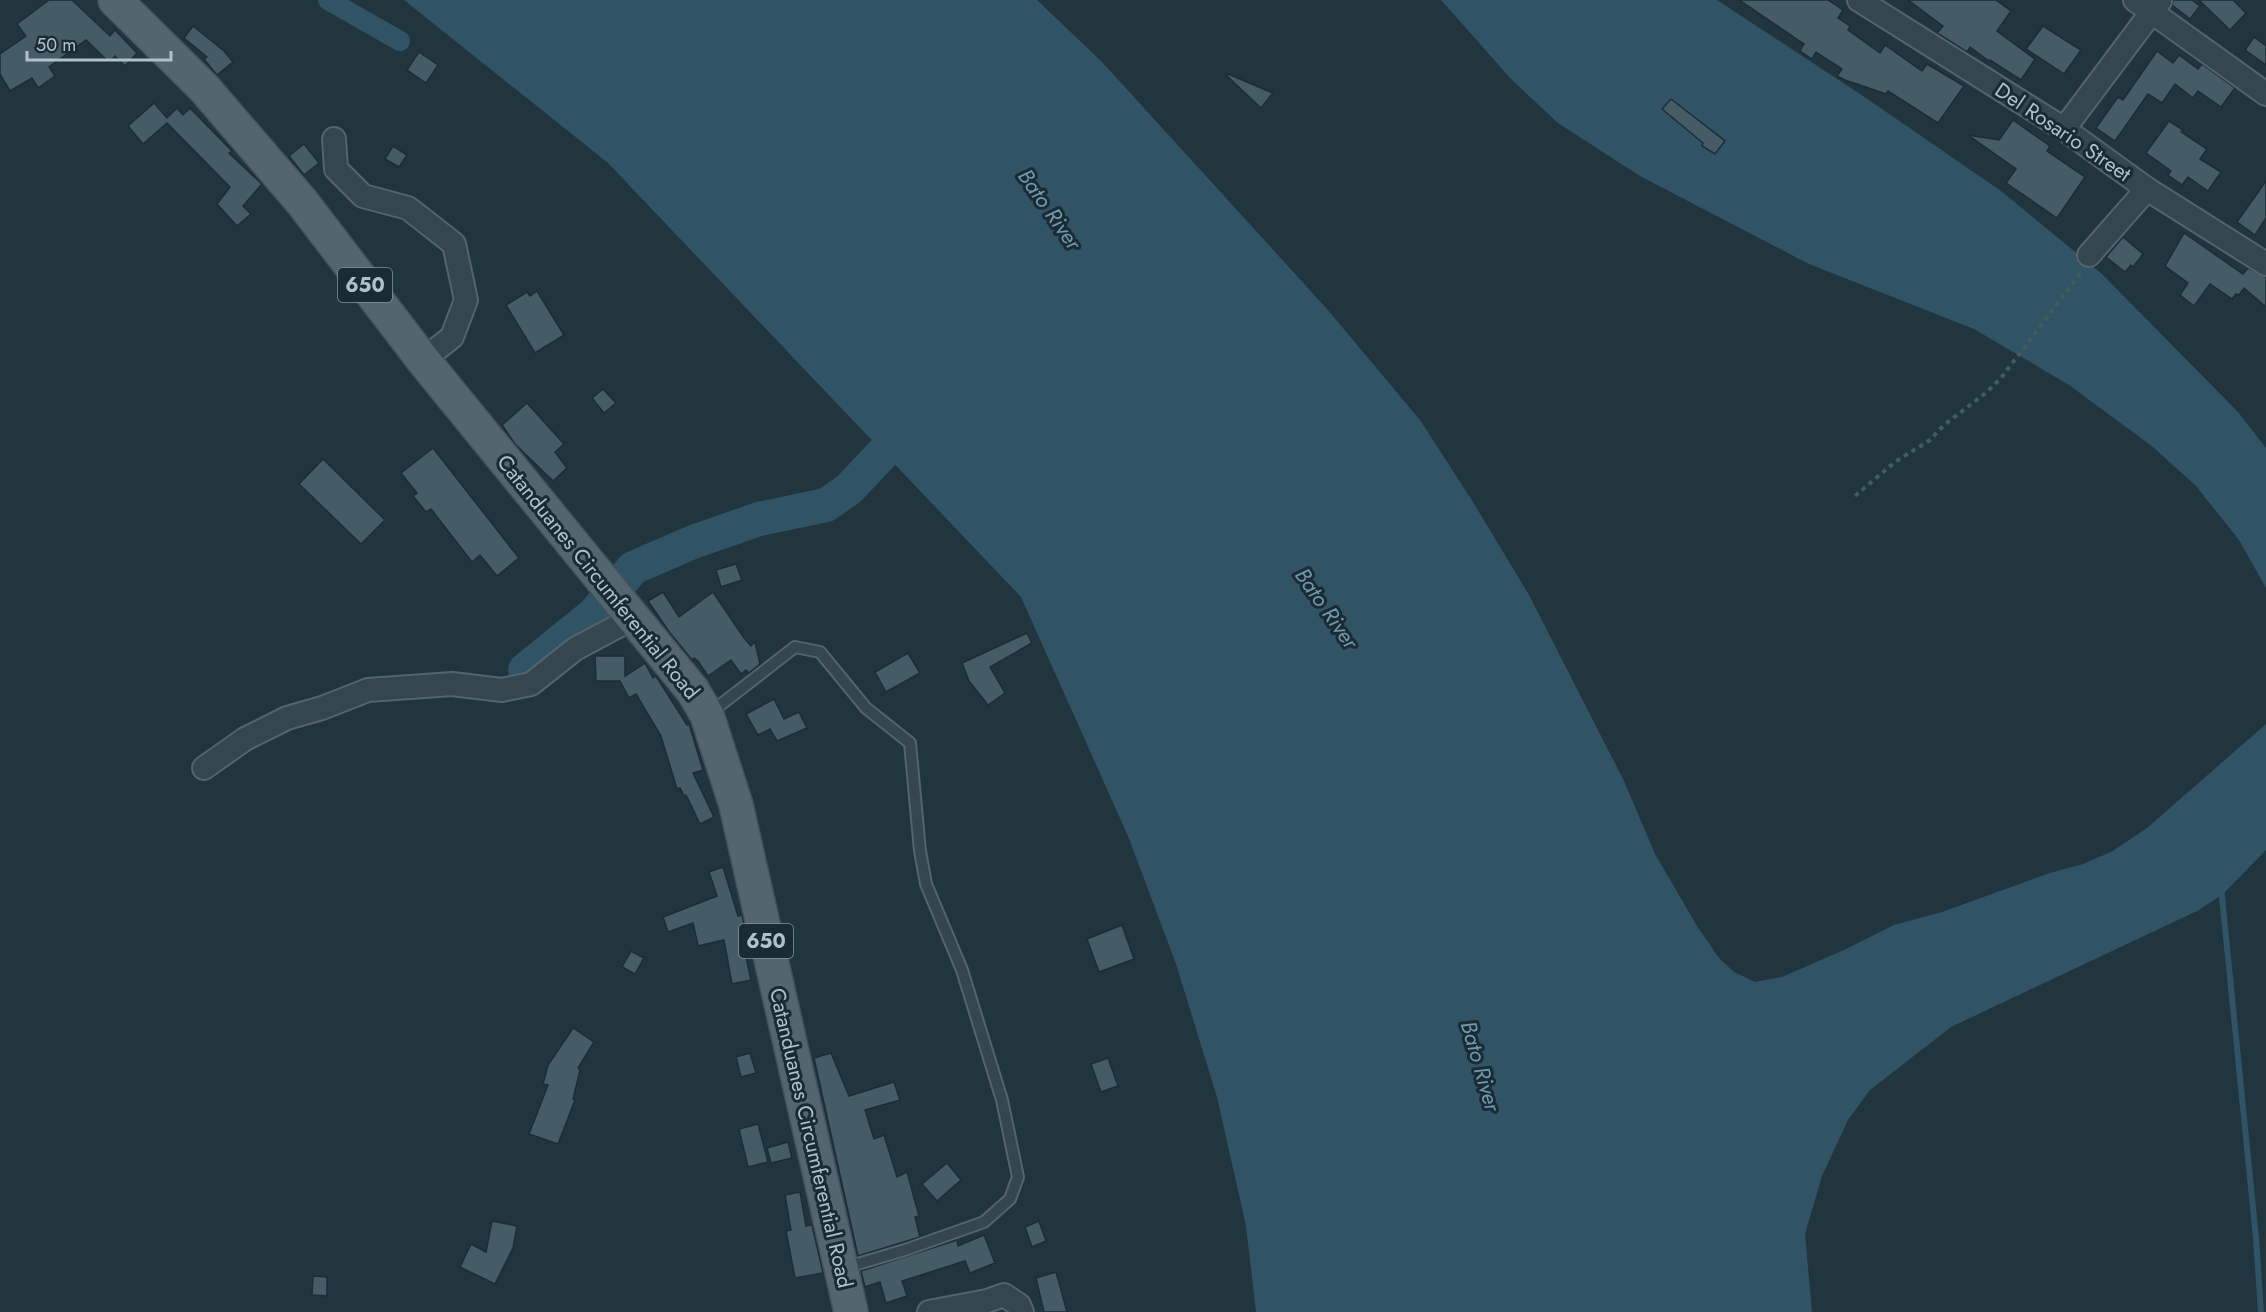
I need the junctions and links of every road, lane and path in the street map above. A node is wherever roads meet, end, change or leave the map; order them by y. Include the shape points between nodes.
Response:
1 (115, 0) edge
2 (1859, 0) edge
3 (2149, 4) edge
4 (2266, 94) edge
5 (2064, 129) junction
6 (334, 139) dead end
7 (2147, 189) junction
8 (2087, 261) joint
9 (2266, 264) edge
10 (423, 360) junction
11 (1855, 496) dead end
12 (617, 600) junction
13 (707, 715) junction
14 (204, 768) dead end
15 (841, 1269) junction
16 (851, 1312) edge
17 (929, 1312) edge
18 (1022, 1312) edge

1 - 10 main road, Catanduanes Circumferential Road / 650 via 204,88 279,175
2 - 5 street, Del Rosario Street
3 - 4 street
3 - 5 street
5 - 7 street, Del Rosario Street
6 - 10 street via 336,170 363,196 408,208 454,244 466,300 452,337
7 - 8 street
7 - 9 street, Del Rosario Street
8 - 11 path via 2001,378 1930,440 1895,462
10 - 12 main road, Catanduanes Circumferential Road / 650
12 - 13 main road, Catanduanes Circumferential Road / 650 via 693,691
12 - 14 street via 575,649 531,684 502,690 452,684 368,690 287,718 245,739
13 - 15 main road, Catanduanes Circumferential Road / 650 via 736,805
13 - 15 lane via 795,647 820,652 866,708 910,743 926,884 962,970 1002,1100 1018,1177 1010,1199 984,1222
15 - 16 main road, Catanduanes Circumferential Road / 650
17 - 18 street via 1004,1295 1019,1305

